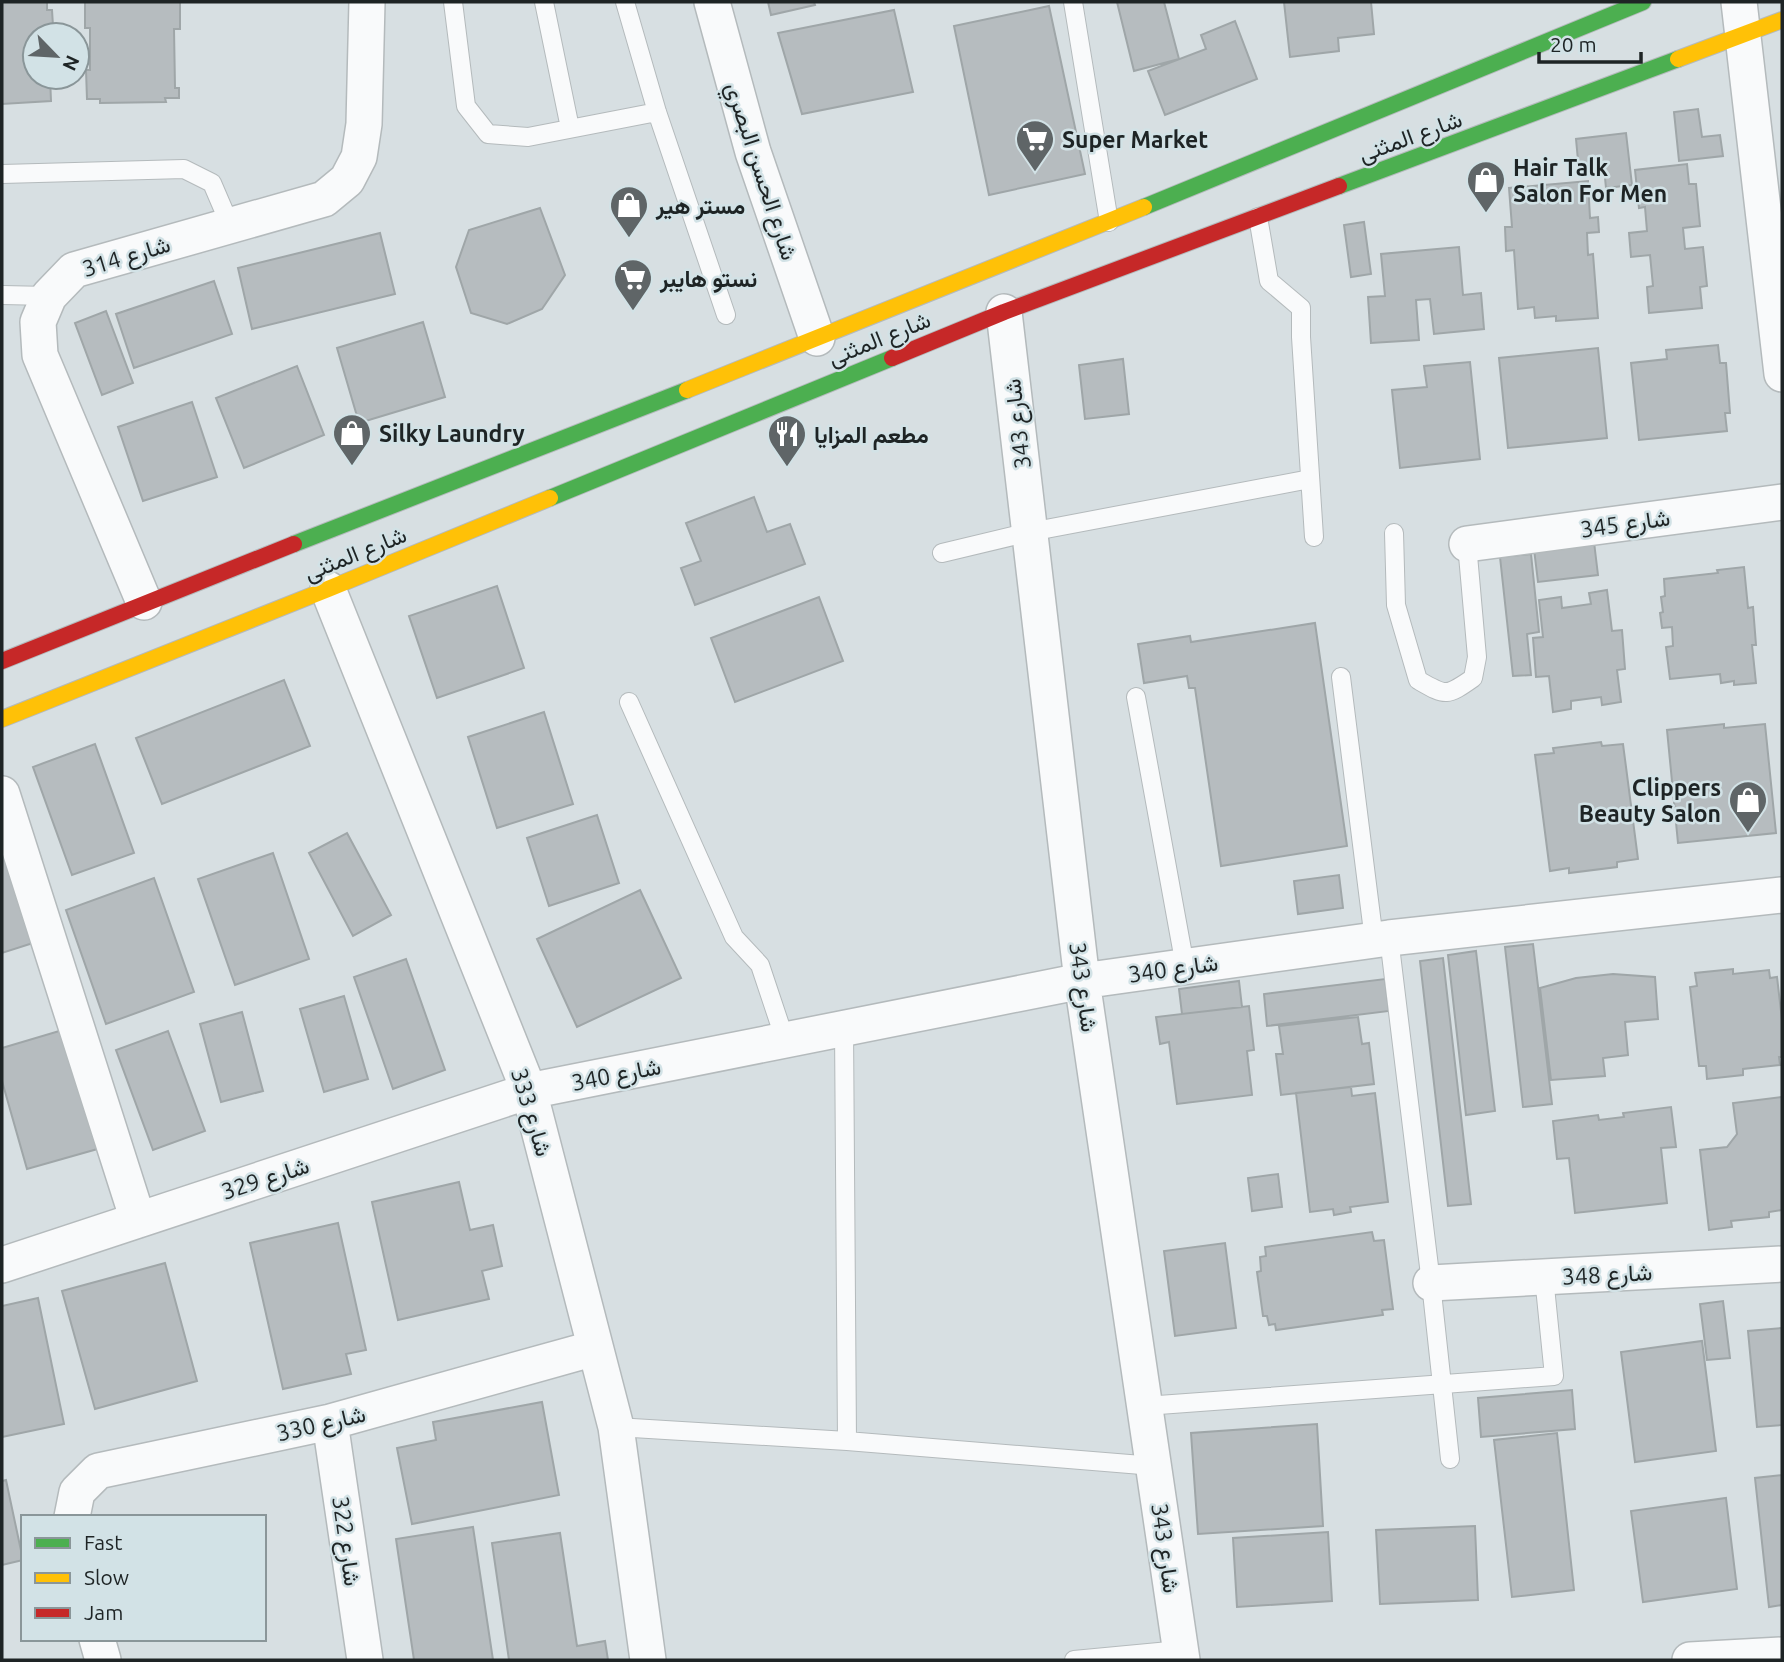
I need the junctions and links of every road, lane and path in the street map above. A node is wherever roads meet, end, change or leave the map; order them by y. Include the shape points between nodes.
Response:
1 (367, 2) edge
2 (453, 2) edge
3 (544, 2) edge
4 (625, 2) edge
5 (712, 2) edge
6 (1073, 2) edge
7 (1643, 2) edge
8 (1739, 2) edge
9 (1782, 20) edge
10 (1743, 36) junction
11 (657, 112) junction
12 (570, 128) junction
13 (2, 174) edge
14 (1772, 201) edge
15 (1258, 218) junction
16 (1109, 222) junction
17 (230, 225) junction
18 (2, 295) edge
19 (49, 296) junction
20 (1004, 312) junction
21 (726, 315) dead end
22 (817, 338) junction
23 (1782, 374) edge
24 (1310, 479) junction
25 (1782, 502) edge
26 (1030, 532) junction
27 (1394, 533) dead end
28 (1314, 537) dead end
29 (1467, 544) joint
30 (942, 553) dead end
31 (328, 589) junction
32 (144, 602) junction
33 (2, 661) edge
34 (1341, 677) dead end
35 (1136, 697) dead end
36 (629, 702) dead end
37 (2, 719) edge
38 (2, 794) edge
39 (1782, 895) edge
40 (1382, 939) junction
41 (1185, 966) junction
42 (1082, 981) junction
43 (844, 1028) junction
44 (785, 1040) junction
45 (529, 1091) junction
46 (138, 1220) junction
47 (1782, 1264) edge
48 (2, 1265) edge
49 (1544, 1278) junction
50 (1431, 1283) junction
51 (594, 1348) junction
52 (1443, 1383) junction
53 (1145, 1406) junction
54 (330, 1422) junction
55 (616, 1427) junction
56 (847, 1441) junction
57 (1450, 1460) dead end
58 (1154, 1466) junction
59 (72, 1515) edge
60 (98, 1641) edge
61 (1181, 1655) edge
62 (1782, 1655) edge
63 (103, 1660) edge
64 (365, 1660) edge
65 (648, 1660) edge
66 (1073, 1660) edge
67 (1690, 1660) edge

1 - 17 street, شارع 314 via 364,124 359,157 347,180 324,199
2 - 12 lane via 467,106 488,134 528,137
3 - 12 lane
4 - 11 lane
5 - 22 street, شارع الحسن البصري via 753,152
6 - 16 lane
7 - 16 street, شارع المثنى
8 - 10 street
9 - 10 street, شارع المثنى
10 - 14 street
10 - 15 street, شارع المثنى
11 - 12 lane
11 - 21 lane
13 - 17 lane via 184,169 212,183
14 - 23 street
15 - 20 street, شارع المثنى
15 - 24 lane via 1269,281 1301,308
16 - 22 street, شارع المثنى
17 - 19 street, شارع 314 via 74,271
18 - 19 lane
19 - 32 street, شارع 314 via 38,322 40,355
20 - 26 street, شارع 343
20 - 31 street, شارع المثنى
22 - 32 street, شارع المثنى
24 - 26 lane
24 - 28 lane
25 - 29 street, شارع 345
26 - 30 lane
26 - 42 street, شارع 343
27 - 29 lane via 1395,605 1418,680 1438,691 1452,692 1473,678 1477,657
31 - 37 street, شارع المثنى
31 - 45 street, شارع 333
32 - 33 street, شارع المثنى
34 - 40 lane
35 - 41 lane
36 - 44 lane via 734,937 760,965
38 - 46 street
39 - 40 street, شارع 340
40 - 41 street, شارع 340
40 - 50 lane
41 - 42 street, شارع 340
42 - 43 street, شارع 340
42 - 53 street, شارع 343
43 - 44 street, شارع 340
43 - 56 lane
44 - 45 street, شارع 340
45 - 46 street, شارع 329
45 - 51 street, شارع 333
46 - 48 street, شارع 329
47 - 49 street, شارع 348
49 - 50 street, شارع 348
49 - 52 lane via 1554,1376
50 - 52 lane
51 - 54 street, شارع 330
51 - 55 street, شارع 333
52 - 53 lane
52 - 57 lane
53 - 58 street, شارع 343
54 - 59 street, شارع 330 via 98,1471 77,1492
54 - 64 street, شارع 322
55 - 56 lane
55 - 65 street, شارع 333
56 - 58 lane
58 - 61 street, شارع 343
60 - 63 street
61 - 66 lane
62 - 67 street

